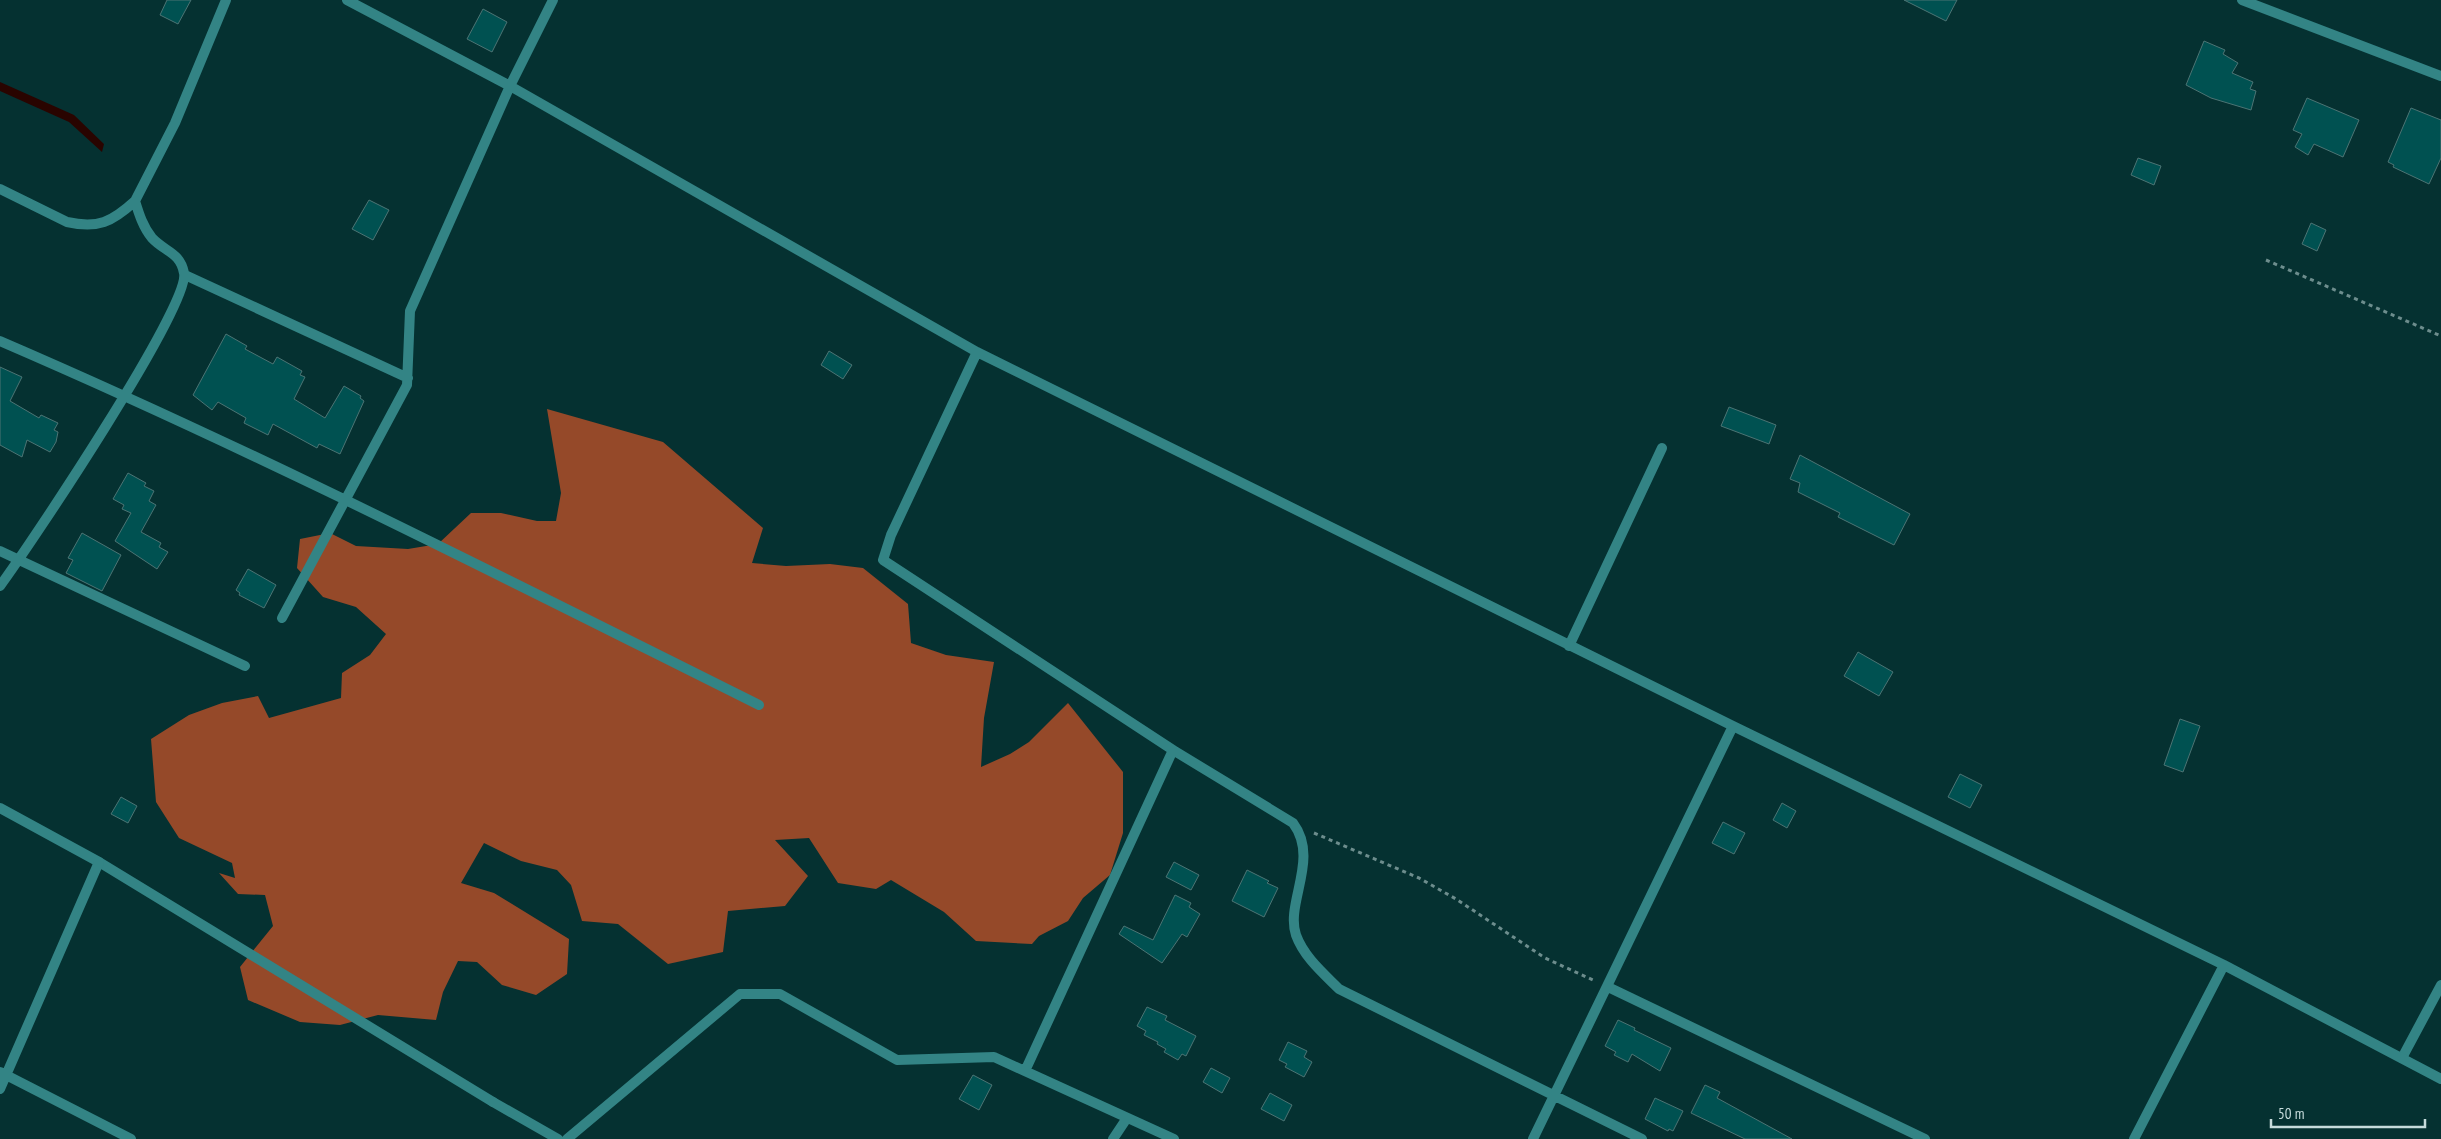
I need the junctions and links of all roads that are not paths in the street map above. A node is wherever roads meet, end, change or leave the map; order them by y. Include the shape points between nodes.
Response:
1 (226, 0) edge
2 (348, 0) edge
3 (553, 0) edge
4 (2242, 0) edge
5 (2441, 76) edge
6 (510, 86) junction
7 (0, 188) edge
8 (135, 201) junction
9 (185, 275) junction
10 (0, 341) edge
11 (976, 352) junction
12 (408, 378) junction
13 (126, 395) junction
14 (1662, 448) dead end
15 (346, 500) junction
16 (0, 551) edge
17 (19, 560) junction
18 (0, 586) edge
19 (282, 618) dead end
20 (1570, 646) junction
21 (245, 666) dead end
22 (759, 705) dead end
23 (1734, 726) junction
24 (1173, 750) junction
25 (0, 808) edge
26 (99, 862) junction
27 (2224, 965) junction
28 (2441, 985) edge
29 (1608, 988) junction
30 (2402, 1058) junction
31 (1025, 1071) junction
32 (3, 1074) edge
33 (2441, 1079) edge
34 (0, 1089) edge
35 (1556, 1095) junction
36 (1127, 1118) junction
37 (131, 1139) edge
38 (558, 1139) edge
39 (567, 1139) edge
40 (1113, 1139) edge
41 (1174, 1139) edge
42 (1533, 1139) edge
43 (1642, 1139) edge
44 (1925, 1139) edge
45 (2134, 1139) edge

1 - 8 street via 175,123
2 - 6 street
3 - 6 street
4 - 5 street
6 - 11 street
6 - 12 street via 410,311
7 - 8 street via 78,225 106,222 118,217
8 - 9 street via 141,222 153,239 179,259
9 - 12 street
9 - 13 street via 180,296
10 - 13 street
11 - 20 street
11 - 24 street via 891,535 883,560
12 - 15 street
13 - 15 street
13 - 17 street
14 - 20 street
15 - 19 street
15 - 22 street
16 - 17 street
17 - 18 street
17 - 21 street
20 - 23 street
23 - 27 street
23 - 29 street
24 - 31 street
24 - 35 street via 1293,822 1299,830 1304,851 1295,918 1296,934 1313,962 1339,989
25 - 26 street
26 - 32 street
26 - 38 street
27 - 30 street
27 - 45 street
28 - 30 street
29 - 35 street
29 - 44 street
30 - 33 street
31 - 36 street
31 - 39 street via 994,1057 897,1060 780,994 740,994
32 - 34 street
32 - 37 street
35 - 42 street
35 - 43 street
36 - 40 street
36 - 41 street

